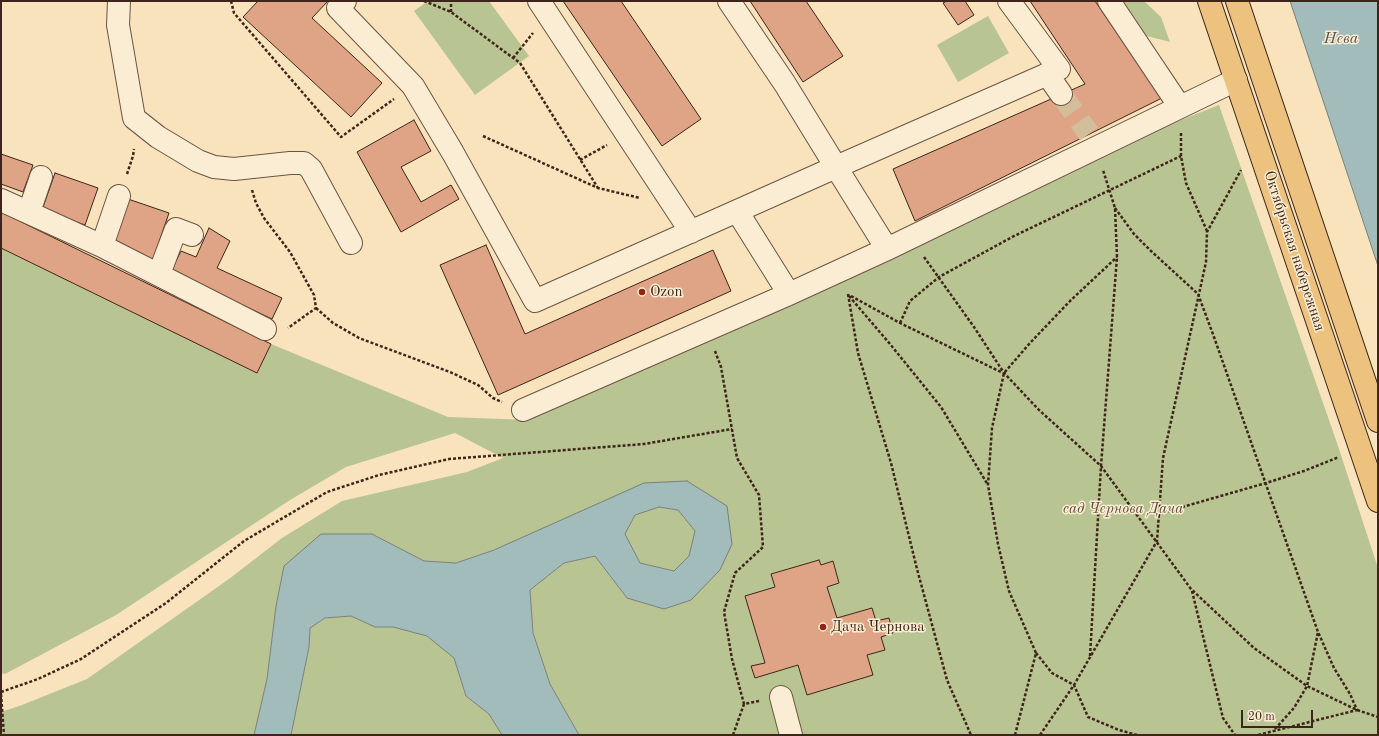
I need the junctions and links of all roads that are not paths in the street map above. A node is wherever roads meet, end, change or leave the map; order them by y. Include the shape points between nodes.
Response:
1 (119, 1) edge
2 (345, 1) edge
3 (539, 1) edge
4 (729, 1) edge
5 (1009, 1) edge
6 (1109, 1) edge
7 (1209, 1) edge
8 (1237, 1) edge
9 (1047, 74) junction
10 (1236, 80) junction
11 (1061, 94) tunnel mouth
12 (1180, 107) junction
13 (836, 167) junction
14 (41, 177) dead end
15 (119, 196) road end
16 (1, 200) edge
17 (29, 212) junction
18 (737, 212) junction
19 (691, 232) junction
20 (192, 235) dead end
21 (351, 243) dead end
22 (102, 246) junction
23 (888, 249) junction
24 (159, 274) junction
25 (789, 294) junction
26 (265, 329) dead end
27 (523, 410) road end
28 (1378, 421) edge
29 (1378, 501) edge
30 (781, 697) road end
31 (791, 735) edge

1 - 21 lane via 118,25 134,118 158,137 198,161 214,167 234,169 304,163 313,172
2 - 19 lane via 338,8 413,86 535,301
3 - 19 lane
4 - 13 lane via 785,84
5 - 9 lane via 1059,69
6 - 12 lane
7 - 10 main road, Октябрьская набережная
8 - 28 main road, Октябрьская набережная
9 - 11 lane
9 - 13 lane
10 - 12 lane
10 - 29 main road, Октябрьская набережная
12 - 23 lane via 1092,141
13 - 18 lane
13 - 23 lane
14 - 17 lane
15 - 22 lane
16 - 17 lane
17 - 22 lane
18 - 19 lane
18 - 25 lane
20 - 24 lane via 176,229
22 - 24 lane
23 - 25 lane
24 - 26 lane
25 - 27 lane
30 - 31 lane

